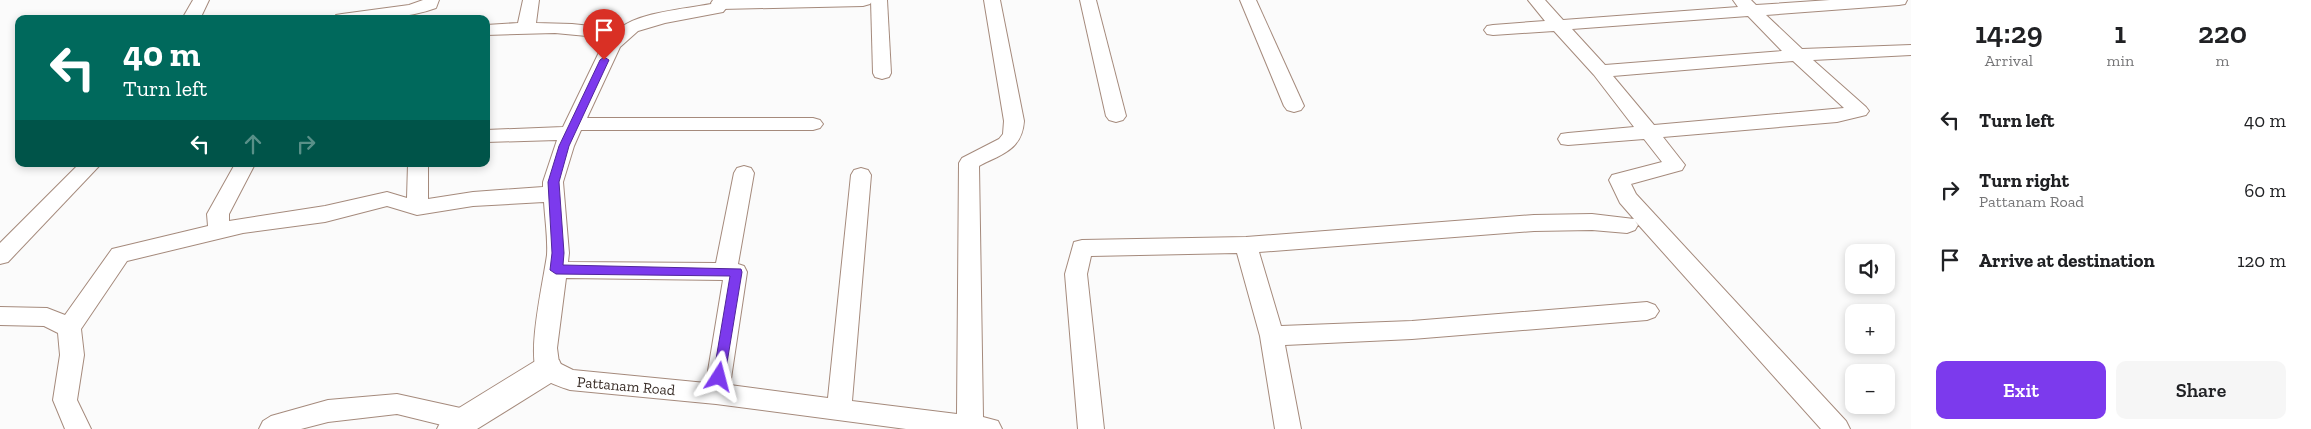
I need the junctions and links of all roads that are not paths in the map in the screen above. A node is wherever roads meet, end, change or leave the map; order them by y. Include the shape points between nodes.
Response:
1 (201, 0) edge
2 (431, 0) edge
3 (531, 0) edge
4 (863, 0) edge
5 (879, 0) edge
6 (992, 0) edge
7 (1088, 0) edge
8 (1248, 0) edge
9 (1536, 0) edge
10 (1899, 0) edge
11 (723, 2) edge
12 (1746, 6) edge
13 (349, 14) edge
14 (194, 15) edge
15 (1558, 25) junction
16 (526, 27) junction
17 (490, 30) edge
18 (1493, 30) dead end
19 (622, 34) junction
20 (1911, 50) edge
21 (1797, 55) junction
22 (1600, 71) junction
23 (882, 73) dead end
24 (1294, 106) dead end
25 (1116, 116) dead end
26 (813, 124) dead end
27 (572, 129) junction
28 (1649, 132) junction
29 (490, 136) edge
30 (1568, 139) dead end
31 (88, 167) edge
32 (243, 167) edge
33 (418, 167) edge
34 (744, 172) dead end
35 (861, 175) dead end
36 (554, 194) junction
37 (417, 208) junction
38 (1627, 225) dead end
39 (218, 230) junction
40 (1246, 245) junction
41 (0, 256) edge
42 (556, 270) junction
43 (725, 272) junction
44 (1647, 311) dead end
45 (0, 316) edge
46 (69, 328) junction
47 (1272, 336) junction
48 (548, 369) junction
49 (716, 394) junction
50 (839, 410) junction
51 (459, 424) edge
52 (910, 424) edge
53 (980, 428) edge
54 (78, 429) edge
55 (272, 429) edge
56 (1091, 429) edge
57 (1288, 429) edge
58 (1837, 429) edge

1 - 14 street
2 - 13 street via 430,4 418,7
3 - 16 street
4 - 11 street
5 - 23 street
6 - 53 street via 1014,120 1013,135 1006,144 969,163
7 - 25 street
8 - 24 street
9 - 15 street
10 - 12 street
11 - 19 street via 716,8 632,27
12 - 15 street
12 - 21 street
15 - 18 street
15 - 22 street
16 - 17 street
16 - 19 street via 586,28
19 - 27 street via 612,44
20 - 21 street
21 - 22 street
21 - 28 street via 1859,111 1837,116
22 - 28 street
26 - 27 street
27 - 29 street
27 - 36 street via 553,182
28 - 30 street
28 - 58 street via 1675,165 1619,180 1627,198
31 - 41 street
32 - 39 street via 218,214
33 - 37 street
34 - 43 street
35 - 50 street
36 - 37 street via 473,199
36 - 42 street
37 - 39 street via 387,199 325,214
38 - 40 street via 1534,223
39 - 46 street via 120,255
40 - 47 street
40 - 56 street via 1082,248 1076,274
42 - 43 street
42 - 48 street via 545,348
43 - 49 street via 736,272
44 - 47 street via 1412,330
45 - 46 street via 47,318
46 - 54 street via 72,355 65,400
47 - 57 street
48 - 49 street, Pattanam Road via 570,380
48 - 51 street
49 - 50 street, Pattanam Road
50 - 52 street, Pattanam Road
51 - 55 street via 397,404 328,411
52 - 53 street, Pattanam Road

